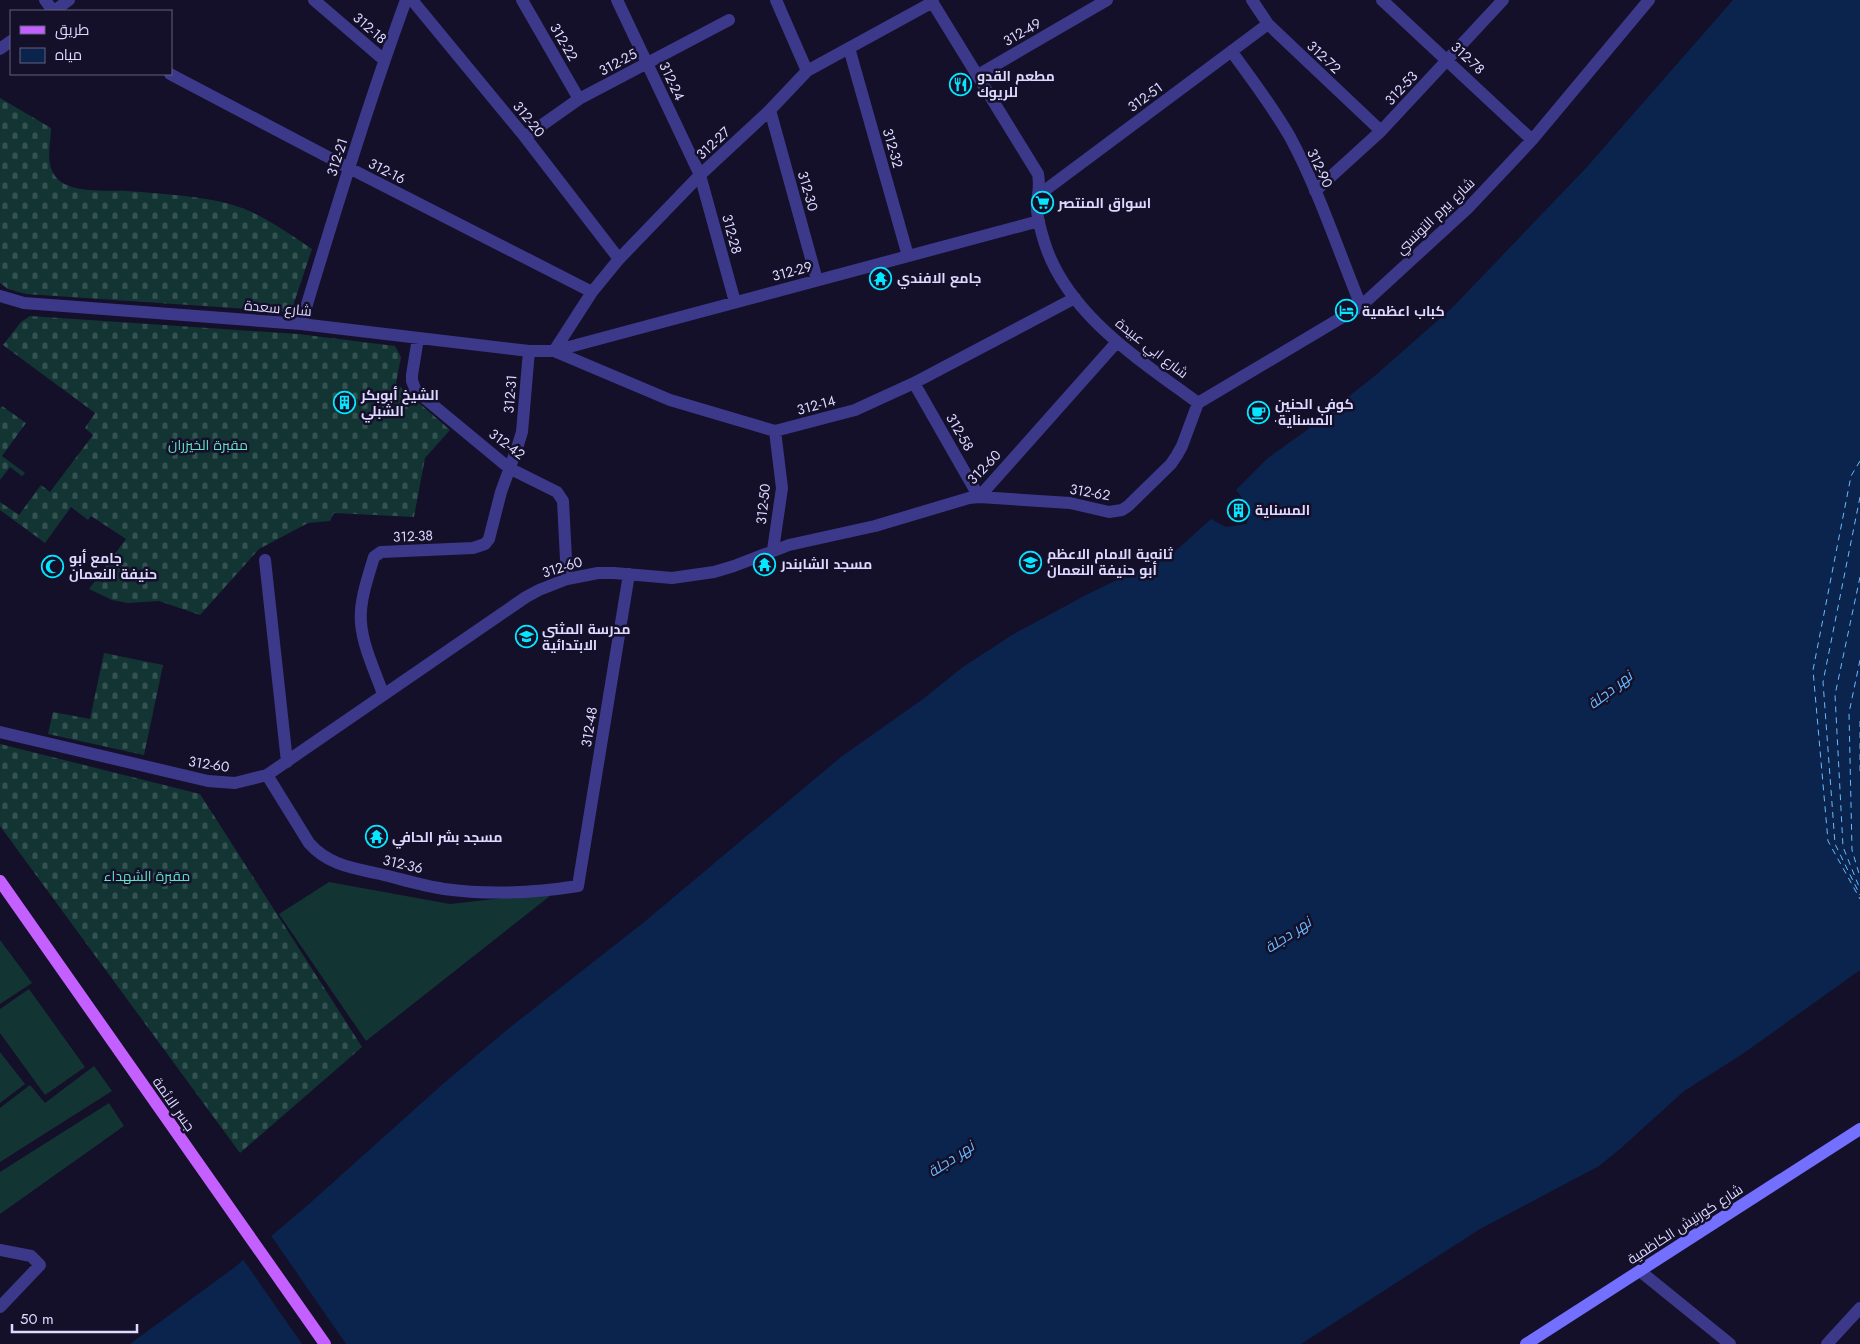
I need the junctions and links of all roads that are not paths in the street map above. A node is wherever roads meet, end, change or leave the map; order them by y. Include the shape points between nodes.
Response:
1 (69, 0) edge
2 (314, 0) edge
3 (406, 0) edge
4 (412, 0) edge
5 (522, 0) edge
6 (617, 0) edge
7 (776, 0) edge
8 (1252, 0) edge
9 (1382, 0) edge
10 (1503, 0) edge
11 (1649, 0) edge
12 (932, 1) edge
13 (1102, 1) edge
14 (54, 10) edge
15 (729, 20) dead end
16 (1268, 24) junction
17 (849, 48) junction
18 (1232, 52) junction
19 (384, 60) junction
20 (1448, 60) junction
21 (647, 63) junction
22 (807, 71) junction
23 (172, 75) edge
24 (978, 75) junction
25 (579, 99) junction
26 (770, 110) junction
27 (1381, 131) junction
28 (525, 137) junction
29 (1532, 140) junction
30 (348, 168) junction
31 (700, 175) junction
32 (1315, 191) junction
33 (1040, 194) junction
34 (1039, 221) junction
35 (908, 256) junction
36 (619, 259) junction
37 (817, 280) junction
38 (592, 292) junction
39 (0, 296) edge
40 (1074, 298) junction
41 (735, 302) junction
42 (1361, 306) junction
43 (301, 324) junction
44 (418, 338) junction
45 (1116, 342) junction
46 (529, 351) junction
47 (554, 351) junction
48 (914, 383) junction
49 (1198, 403) junction
50 (775, 431) junction
51 (509, 468) junction
52 (979, 497) junction
53 (772, 550) junction
54 (265, 560) dead end
55 (629, 574) junction
56 (567, 579) junction
57 (383, 694) junction
58 (0, 732) edge
59 (288, 762) junction
60 (267, 775) junction
61 (0, 880) edge
62 (578, 886) joint
63 (1860, 1129) edge
64 (0, 1250) edge
65 (1640, 1271) junction
66 (0, 1307) edge
67 (1860, 1308) edge
68 (325, 1344) edge
69 (1526, 1344) edge
70 (1730, 1344) edge
71 (1827, 1344) edge

1 - 14 street
2 - 19 street, 312-18
3 - 19 street, 312-21
4 - 28 street, 312-20
5 - 25 street, 312-22
6 - 21 street, 312-24
7 - 22 street
8 - 16 street, 312-72
9 - 20 street, 312-78
10 - 20 street, 312-53
11 - 29 street, شارع بيرم التونسي
12 - 17 street, 312-27
12 - 24 street, شارع ابي عبيدة
13 - 24 street, 312-49
15 - 21 street, 312-25
16 - 18 street, 312-51
16 - 27 street, 312-72
17 - 22 street, 312-27
17 - 35 street, 312-32
18 - 32 street, 312-90 via 1290,137
18 - 33 street, 312-51
19 - 30 street, 312-21
20 - 27 street, 312-53
20 - 29 street, 312-78
21 - 25 street, 312-25
21 - 31 street, 312-24
22 - 26 street, 312-27
23 - 30 street, 312-16
24 - 33 street, شارع ابي عبيدة via 1033,164
25 - 28 street, 312-25
26 - 31 street, 312-27
26 - 37 street, 312-30
27 - 32 street, 312-53
28 - 36 street, 312-20
29 - 42 street, شارع بيرم التونسي via 1469,207
30 - 38 street, 312-16
30 - 43 street, 312-21
31 - 36 street, 312-27
31 - 41 street, 312-28
32 - 42 street, 312-90
33 - 34 street, شارع ابي عبيدة via 1037,203
34 - 35 street, 312-29
34 - 40 street, شارع ابي عبيدة via 1055,268
35 - 37 street, 312-29
36 - 38 street, 312-27
37 - 41 street, 312-29
38 - 47 street, 312-27
39 - 43 street, شارع سعدة via 24,303
40 - 45 street, شارع ابي عبيدة
40 - 48 street, 312-14
41 - 47 street, 312-29
42 - 49 street, شارع بيرم التونسي
43 - 44 street, شارع سعدة
44 - 46 street, شارع سعدة
44 - 51 street, 312-42 via 412,381 416,391
45 - 49 street, شارع ابي عبيدة
45 - 52 street, 312-60
46 - 47 street, شارع سعدة
46 - 51 street, 312-31 via 522,432
47 - 50 street via 670,400
48 - 50 street, 312-14 via 854,410
48 - 52 street, 312-58
49 - 52 street, 312-62 via 1182,446 1171,464 1122,510 1109,512 1070,503
50 - 53 street, 312-50 via 782,488
51 - 56 street, 312-42 via 561,496
51 - 57 street, 312-38 via 485,544 473,548 381,552 374,557 361,621
52 - 53 street, 312-60
53 - 55 street, 312-60 via 734,566 693,576 672,578
54 - 59 street
55 - 56 street, 312-60 via 598,573
55 - 62 street, 312-48
56 - 57 street, 312-60 via 526,597
57 - 59 street, 312-60
58 - 60 street, 312-60 via 208,782 235,783
59 - 60 street, 312-60
60 - 62 street, 312-36 via 309,842 333,862 458,890 509,892
61 - 68 main road, جسر الائمة
63 - 65 street, شارع كورنيش الكاظمية
64 - 66 street via 31,1256 40,1265
65 - 69 street, شارع كورنيش الكاظمية
65 - 70 street
67 - 71 street

